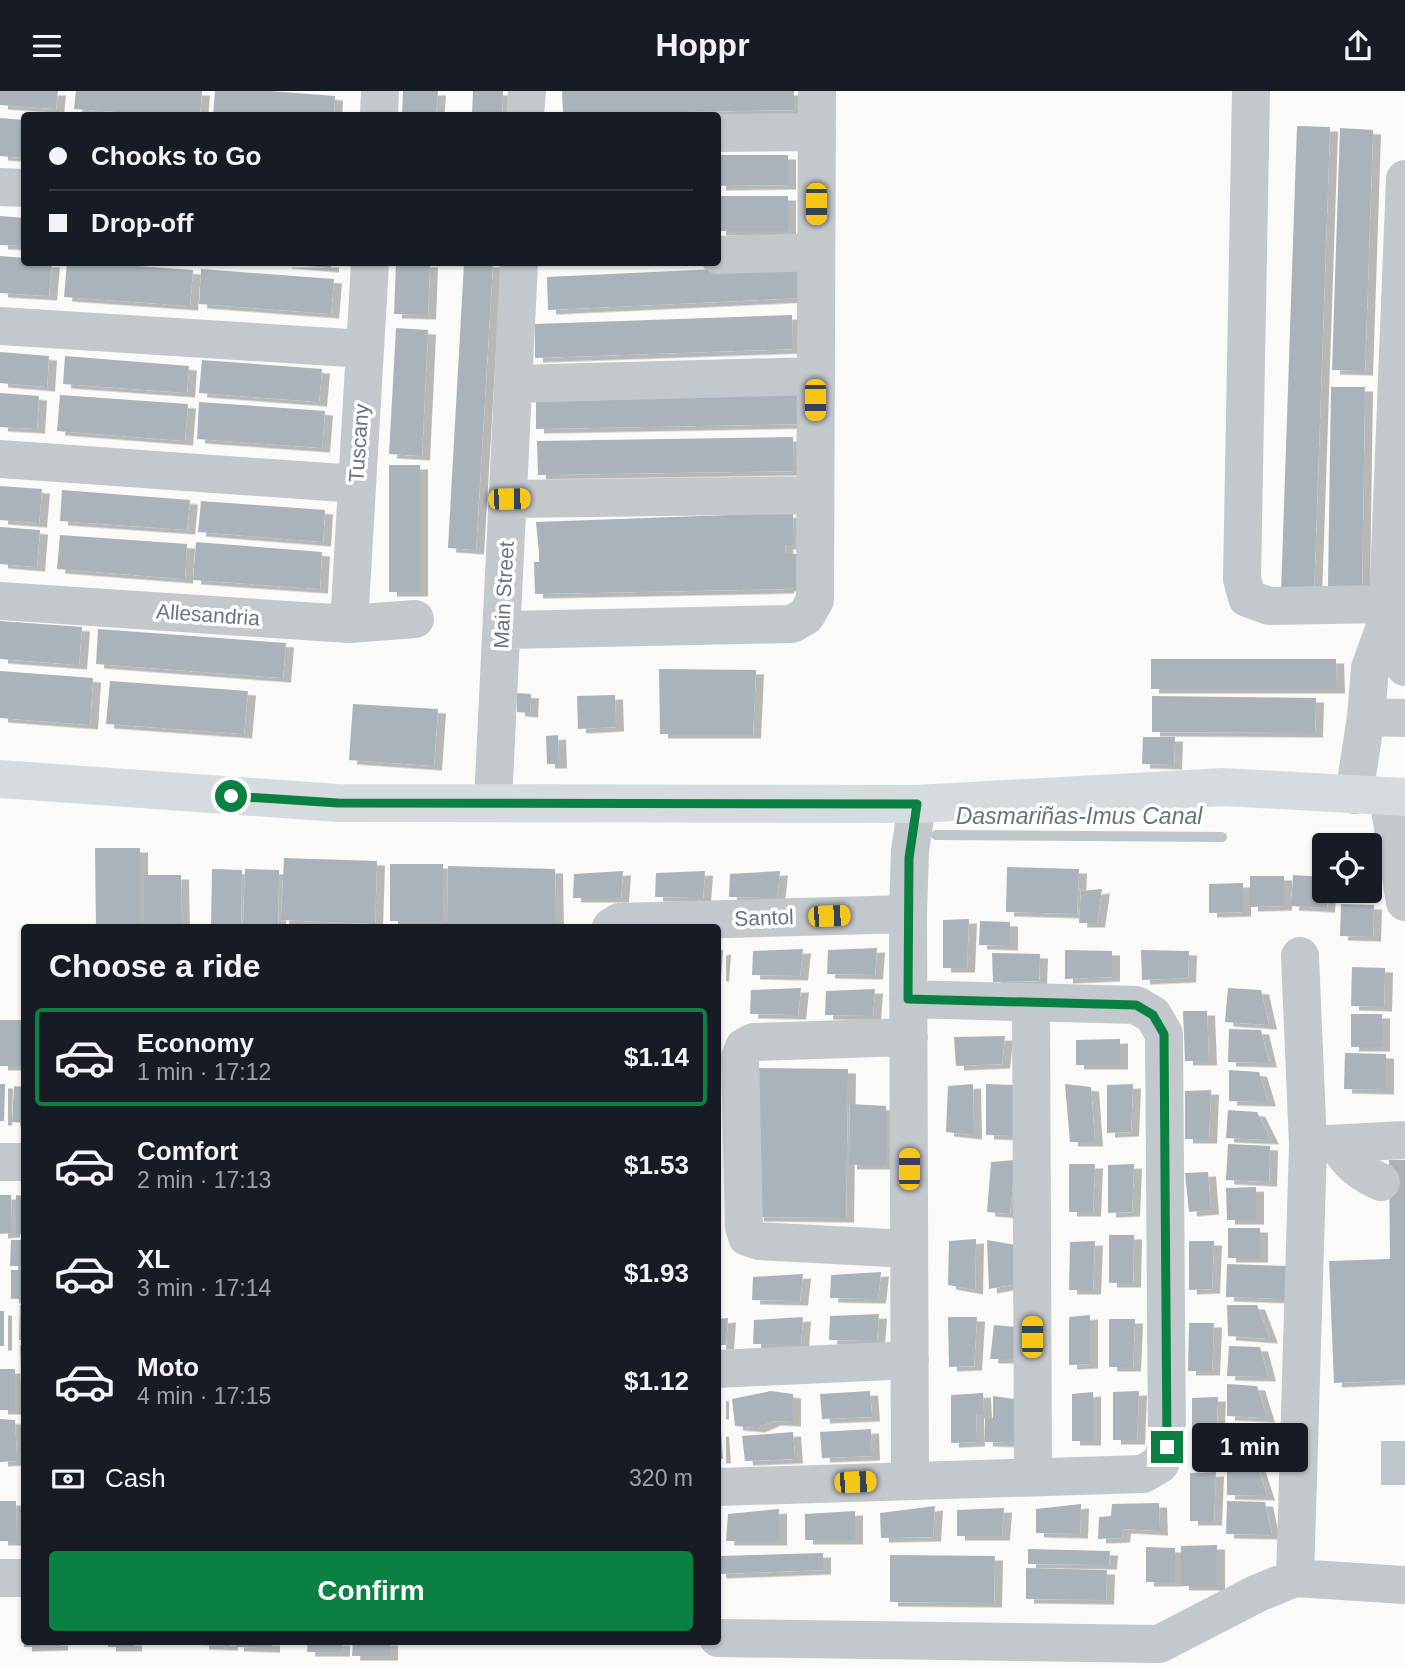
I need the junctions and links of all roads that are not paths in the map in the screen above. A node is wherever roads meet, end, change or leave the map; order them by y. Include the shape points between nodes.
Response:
1 (380, 91) edge
2 (527, 91) edge
3 (817, 91) edge
4 (1251, 91) edge
5 (379, 112) edge
6 (525, 112) edge
7 (817, 132) junction
8 (721, 133) edge
9 (1405, 179) edge
10 (0, 187) edge
11 (21, 188) edge
12 (816, 252) junction
13 (721, 255) edge
14 (370, 266) edge
15 (519, 266) edge
16 (0, 326) edge
17 (365, 349) junction
18 (815, 376) junction
19 (514, 384) junction
20 (0, 459) edge
21 (357, 484) junction
22 (814, 495) junction
23 (509, 499) junction
24 (0, 601) edge
25 (1387, 613) junction
26 (415, 619) dead end
27 (349, 624) junction
28 (503, 630) junction
29 (1405, 667) edge
30 (1366, 717) junction
31 (1405, 718) edge
32 (0, 779) edge
33 (1382, 796) edge
34 (494, 802) junction
35 (917, 804) junction
36 (1403, 880) edge
37 (908, 914) junction
38 (642, 924) edge
39 (1300, 956) dead end
40 (908, 999) junction
41 (1031, 1002) junction
42 (908, 1037) junction
43 (1405, 1140) edge
44 (1323, 1145) junction
45 (0, 1162) edge
46 (21, 1162) edge
47 (1381, 1182) dead end
48 (909, 1249) junction
49 (910, 1360) junction
50 (721, 1369) edge
51 (1033, 1476) junction
52 (910, 1480) junction
53 (721, 1486) edge
54 (0, 1578) edge
55 (21, 1578) edge
56 (1294, 1579) junction
57 (1405, 1585) edge
58 (721, 1639) edge

1 - 5 street
2 - 6 street
3 - 7 street
4 - 25 street via 1241,579 1247,598 1269,606
7 - 8 street
7 - 12 street
9 - 25 street
10 - 11 street
12 - 13 street
12 - 18 street
14 - 17 street, Tuscany
15 - 19 street, Main Street
16 - 17 street
17 - 21 street, Tuscany
18 - 19 street
18 - 22 street
19 - 23 street, Main Street
20 - 21 street
21 - 27 street, Tuscany
22 - 23 street
22 - 28 street via 814,600 806,616 792,624
23 - 28 street, Main Street
24 - 27 street, Allesandria
25 - 29 street
25 - 30 street via 1370,668
26 - 27 street, Allesandria
28 - 34 street, Main Street
30 - 31 street
30 - 33 street
32 - 34 main road via 338,803
33 - 35 main road via 1223,787
33 - 36 street
34 - 35 main road
35 - 37 street via 909,851
37 - 38 street, Santol
37 - 40 street
39 - 44 street
40 - 41 street
40 - 42 street
41 - 51 street
41 - 51 street via 1136,1005 1153,1015 1164,1034 1167,1433 1160,1464 1143,1474
42 - 48 street
42 - 48 street via 752,1042 740,1057 747,1237
43 - 44 street
44 - 47 street
44 - 56 street
45 - 46 street
48 - 49 street
49 - 50 street
49 - 52 street
51 - 52 street
52 - 53 street
54 - 55 street
56 - 57 street
56 - 58 street via 1159,1644

